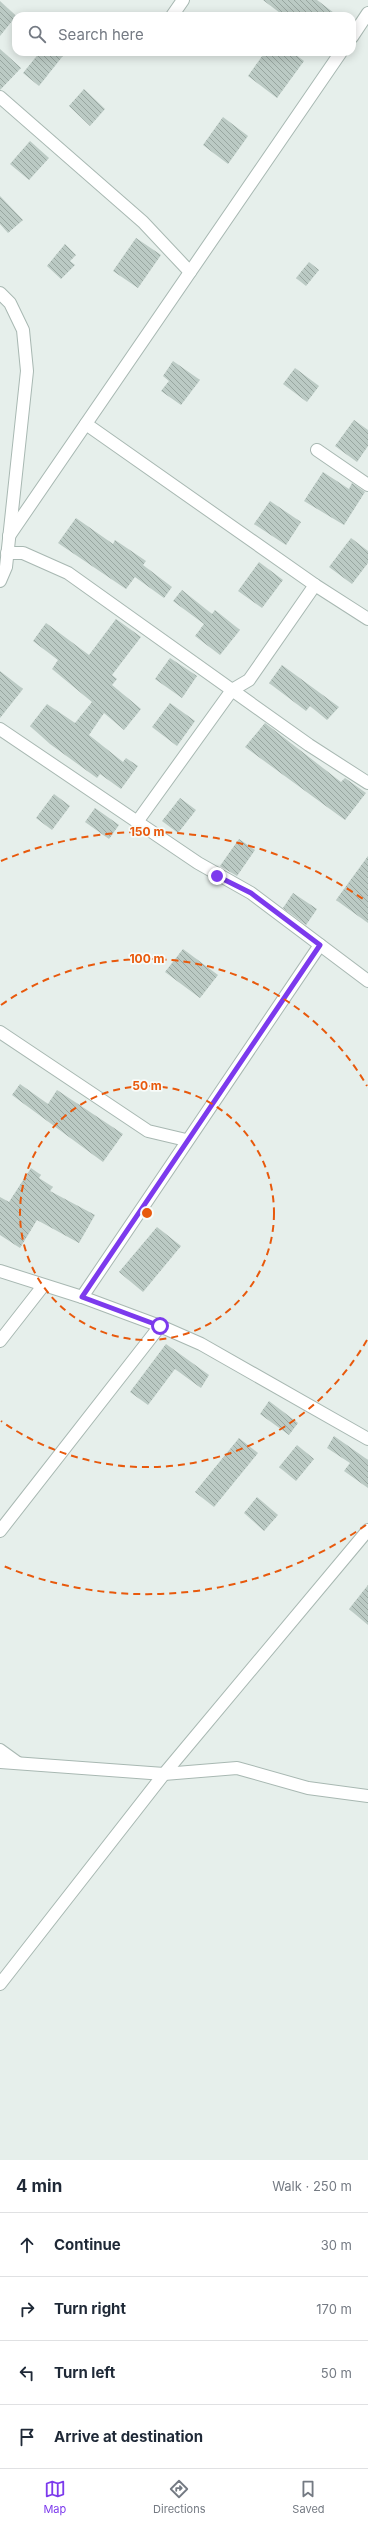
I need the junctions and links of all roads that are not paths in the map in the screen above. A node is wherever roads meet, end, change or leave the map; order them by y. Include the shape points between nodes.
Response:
1 (183, 0) edge
2 (175, 12) edge
3 (368, 13) edge
4 (356, 31) edge
5 (338, 56) edge
6 (0, 97) edge
7 (190, 272) junction
8 (0, 293) edge
9 (86, 424) junction
10 (318, 450) dead end
11 (368, 485) edge
12 (9, 536) junction
13 (7, 553) junction
14 (0, 581) edge
15 (315, 585) junction
16 (368, 619) edge
17 (232, 690) junction
18 (0, 730) edge
19 (368, 783) edge
20 (136, 822) junction
21 (320, 945) junction
22 (368, 981) edge
23 (0, 1032) edge
24 (186, 1140) junction
25 (0, 1271) edge
26 (43, 1286) junction
27 (82, 1297) junction
28 (160, 1326) junction
29 (0, 1341) edge
30 (368, 1439) edge
31 (368, 1530) edge
32 (0, 1531) edge
33 (0, 1750) edge
34 (0, 1762) edge
35 (18, 1763) junction
36 (164, 1774) junction
37 (368, 1796) edge
38 (0, 1984) edge

1 - 2 street
3 - 4 street
5 - 7 street
6 - 7 street via 143,222
7 - 9 street
8 - 12 street via 10,303 23,330 27,371
9 - 12 street
9 - 15 street
10 - 11 street
12 - 13 street
13 - 14 street via 6,567
13 - 17 street via 23,554 68,573
15 - 16 street
15 - 17 street via 249,680
17 - 19 street
17 - 20 street
18 - 20 street
20 - 21 street via 217,876 251,893
21 - 22 street
21 - 24 street
23 - 24 street via 148,1131
24 - 27 street
25 - 26 street
26 - 27 street
26 - 29 street
27 - 28 street
28 - 30 street via 201,1344
28 - 32 street
31 - 36 street
33 - 35 street
34 - 35 street
35 - 36 street
36 - 37 street via 237,1768 308,1788
36 - 38 street

